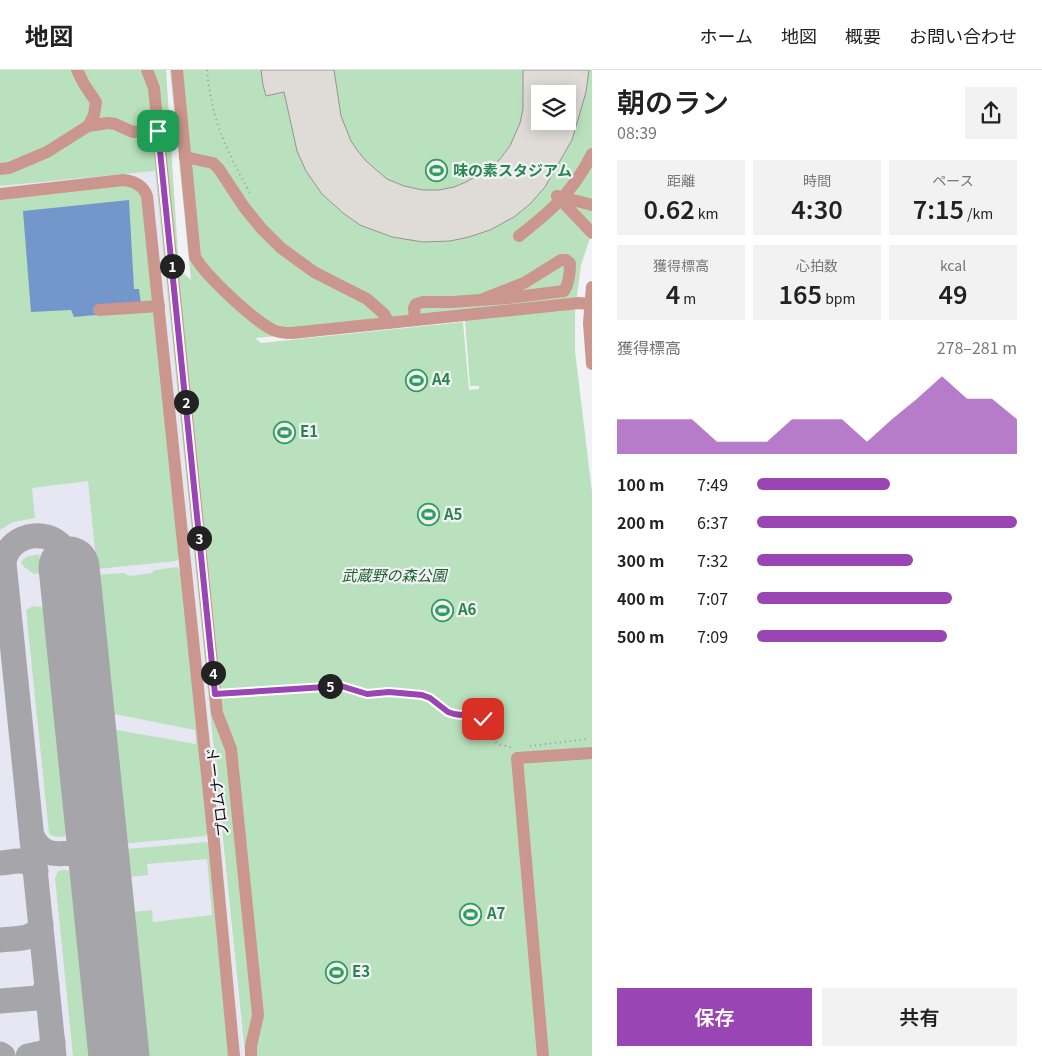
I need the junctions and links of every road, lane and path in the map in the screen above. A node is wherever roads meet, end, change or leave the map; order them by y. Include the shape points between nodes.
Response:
1 (77, 70) edge
2 (147, 70) edge
3 (177, 70) edge
4 (207, 70) edge
5 (96, 102) junction
6 (115, 124) junction
7 (88, 126) junction
8 (158, 131) junction
9 (592, 154) edge
10 (185, 157) junction
11 (0, 169) edge
12 (0, 194) edge
13 (251, 195) dead end
14 (592, 205) edge
15 (592, 232) edge
16 (519, 236) dead end
17 (592, 287) edge
18 (482, 299) junction
19 (590, 304) junction
20 (159, 306) junction
21 (99, 310) dead end
22 (415, 320) junction
23 (389, 323) junction
24 (592, 364) edge
25 (215, 694) junction
26 (586, 739) dead end
27 (521, 746) dead end
28 (530, 746) dead end
29 (592, 753) edge
30 (234, 1056) edge
31 (251, 1056) edge
32 (543, 1056) edge

1 - 5 street
2 - 8 street, プロムナード via 154,88
3 - 10 street
4 - 13 path via 218,126
5 - 6 street
5 - 7 street via 94,116
6 - 7 street
6 - 8 street via 133,132
7 - 11 street via 48,152
8 - 25 street, プロムナード
9 - 16 street, bridge via 580,176 552,210
10 - 23 street via 213,163 244,207 281,248 314,272 367,299
10 - 23 street via 195,257 226,293 265,325 282,333
12 - 20 street via 123,180 138,184 147,196
14 - 15 street via 557,196
17 - 19 street
18 - 18 street via 524,283 561,260 570,264 564,291
18 - 22 street via 422,302 414,308
19 - 22 street
19 - 24 street
20 - 21 street
20 - 30 street
22 - 23 street
25 - 27 path via 341,686 367,694 422,695 448,712 476,714 483,719 495,742 512,748
25 - 31 street, プロムナード via 218,716 231,749 258,1015
26 - 28 path
29 - 32 street via 516,758

